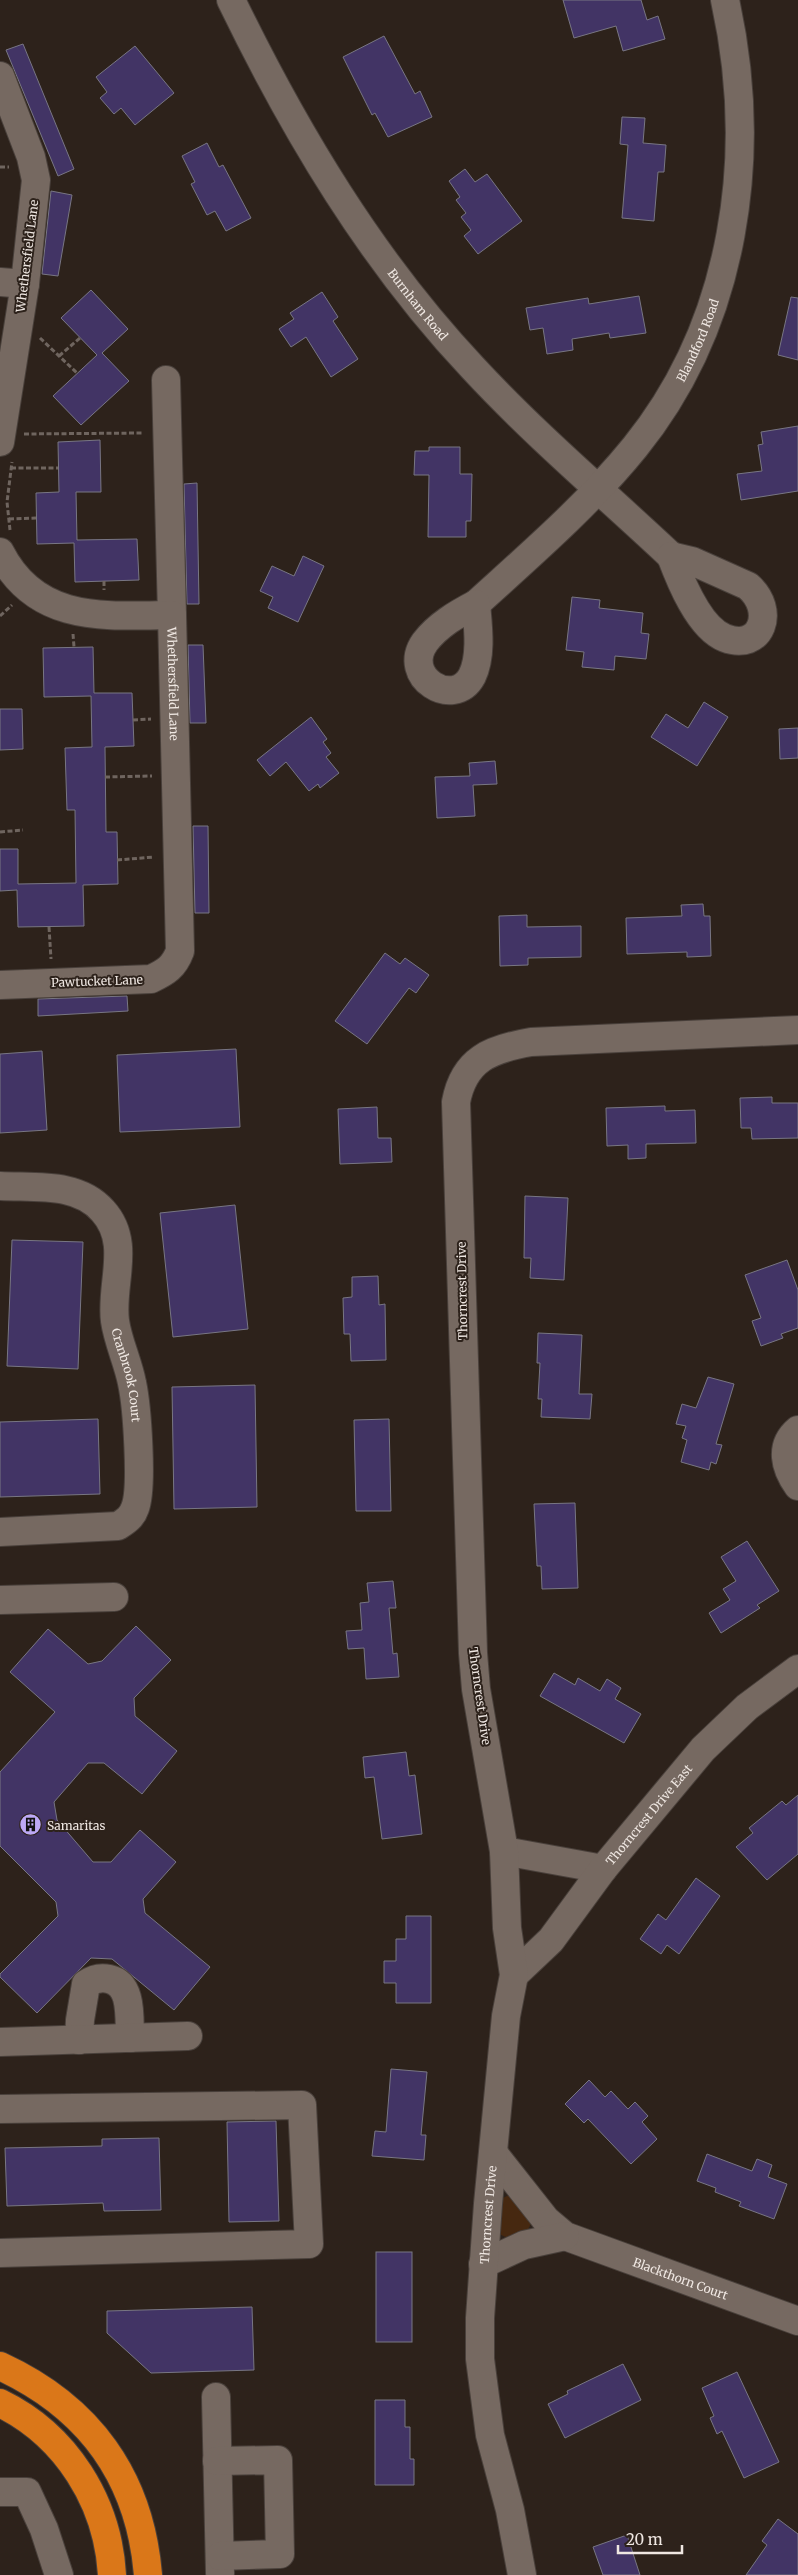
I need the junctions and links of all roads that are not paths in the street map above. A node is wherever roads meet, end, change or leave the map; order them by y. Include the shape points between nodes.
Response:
1 (231, 0) edge
2 (725, 0) edge
3 (0, 76) edge
4 (12, 283) edge
5 (166, 380) dead end
6 (10, 445) edge
7 (599, 488) junction
8 (4, 555) edge
9 (671, 556) dead end
10 (476, 604) dead end
11 (172, 614) junction
12 (180, 951) joint
13 (0, 985) edge
14 (798, 1030) edge
15 (0, 1186) edge
16 (798, 1430) edge
17 (798, 1486) edge
18 (0, 1532) edge
19 (114, 1597) dead end
20 (0, 1600) edge
21 (798, 1669) edge
22 (504, 1851) junction
23 (603, 1869) junction
24 (514, 1975) junction
25 (188, 2036) dead end
26 (130, 2038) junction
27 (79, 2040) junction
28 (0, 2042) edge
29 (0, 2110) edge
30 (494, 2154) junction
31 (565, 2236) junction
32 (0, 2253) edge
33 (483, 2264) junction
34 (798, 2321) edge
35 (0, 2366) edge
36 (216, 2397) dead end
37 (0, 2403) edge
38 (218, 2461) junction
39 (0, 2492) edge
40 (220, 2565) edge
41 (59, 2575) edge
42 (112, 2575) edge
43 (148, 2575) edge
44 (522, 2575) edge

1 - 7 street, Burnham Road via 262,64 325,174 408,291 510,407
2 - 7 street, Blandford Road via 734,40 741,126 739,173 729,250 703,330 685,370 636,446
3 - 4 street, Whethersfield Lane via 36,180
4 - 6 street, Whethersfield Lane
5 - 11 street
7 - 9 street, Burnham Road
7 - 10 street, Blandford Road
8 - 11 street, Whethersfield Lane via 24,584 45,600 68,611 104,615
11 - 12 street, Whethersfield Lane
12 - 13 street, Pawtucket Lane via 175,964 151,979
14 - 22 street, Thorncrest Drive via 531,1042 488,1053 469,1068 459,1085 456,1102 472,1653
15 - 18 street, Cranbrook Court via 69,1190 82,1194 104,1212 113,1226 119,1263 114,1308 135,1398 138,1490 136,1507 129,1519 118,1526
16 - 17 street via 786,1452 787,1466
19 - 20 street
21 - 23 street, Thorncrest Drive East via 747,1707 703,1749
22 - 23 street
22 - 24 street, Thorncrest Drive via 507,1928
23 - 24 street, Thorncrest Drive East via 551,1940
24 - 30 street, Thorncrest Drive via 504,2034
25 - 26 street
26 - 27 street
26 - 27 street via 129,2009 123,1988 117,1981 106,1978 86,1984
27 - 28 street
29 - 32 street via 302,2105 309,2244
30 - 31 street, Blackthorn Court via 546,2220
30 - 33 street, Thorncrest Drive
31 - 33 street via 524,2245
31 - 34 street, Blackthorn Court
33 - 44 street, Thorncrest Drive via 480,2318 483,2388 490,2435 510,2510
35 - 43 highway via 37,2385 68,2409 93,2432 112,2458 130,2492 140,2521
36 - 38 street
37 - 42 highway via 46,2432 69,2457 100,2515 107,2536
38 - 40 street
38 - 40 street via 278,2460 280,2554
39 - 41 street via 27,2492 44,2529

